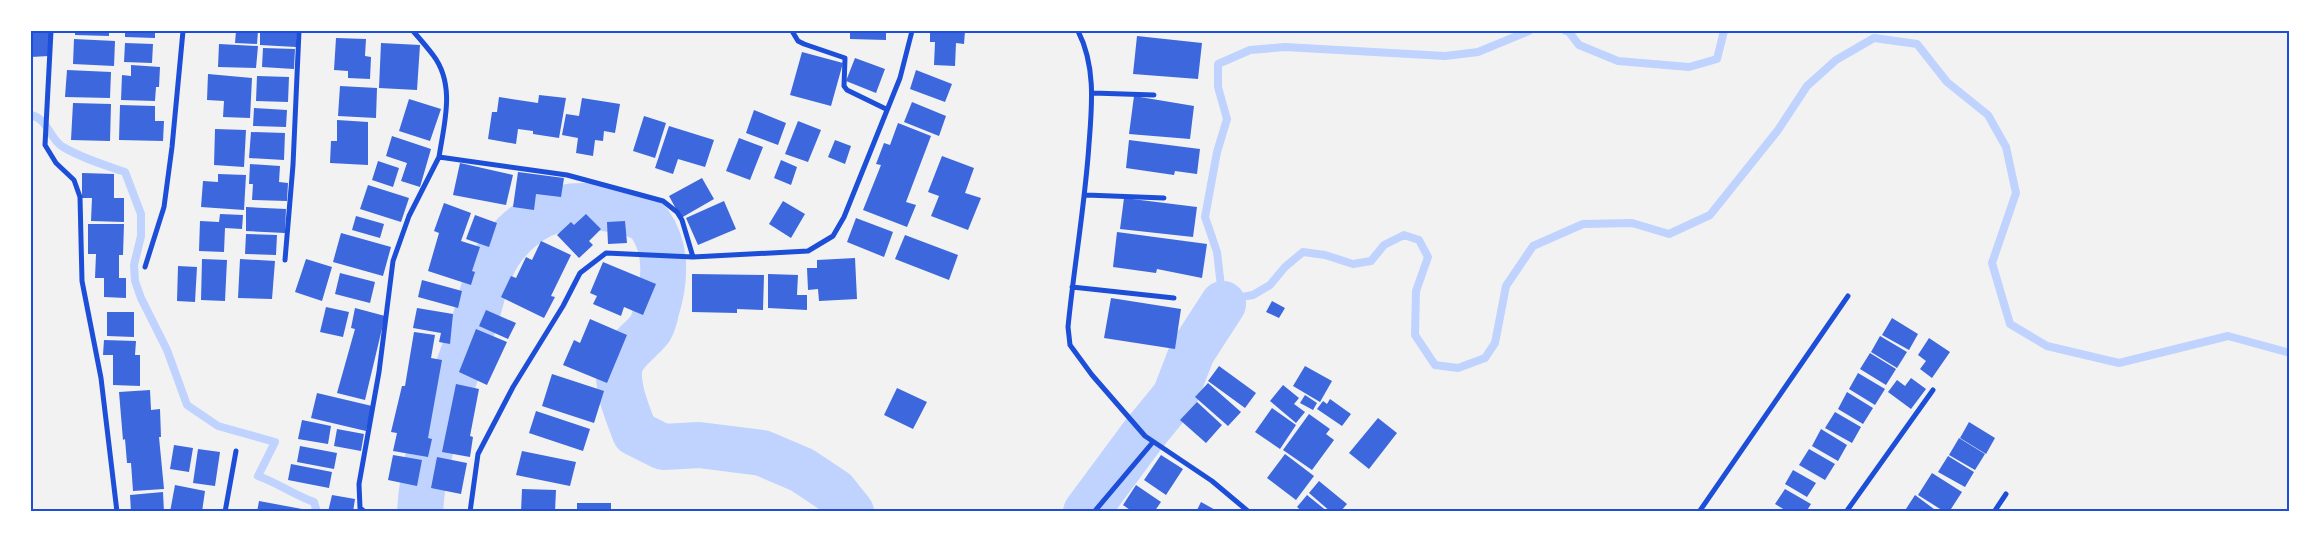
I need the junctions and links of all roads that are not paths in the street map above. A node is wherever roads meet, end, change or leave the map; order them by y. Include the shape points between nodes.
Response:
1 (51, 31) edge
2 (183, 31) edge
3 (299, 31) edge
4 (413, 31) edge
5 (792, 31) edge
6 (912, 31) edge
7 (1078, 31) edge
8 (1093, 93) junction
9 (1154, 95) dead end
10 (886, 109) junction
11 (439, 157) junction
12 (1086, 196) junction
13 (1164, 198) dead end
14 (690, 256) junction
15 (285, 260) dead end
16 (145, 267) dead end
17 (1072, 287) junction
18 (1848, 296) dead end
19 (1174, 298) dead end
20 (1933, 390) dead end
21 (1153, 442) junction
22 (236, 451) dead end
23 (2006, 494) dead end
24 (117, 512) edge
25 (225, 512) edge
26 (366, 512) edge
27 (470, 512) edge
28 (1094, 512) edge
29 (1249, 512) edge
30 (1698, 512) edge
31 (1846, 512) edge
32 (1994, 512) edge

1 - 24 street via 45,145 56,163 74,180 80,197 82,281 101,378
2 - 16 street via 164,206
3 - 15 street
4 - 11 street via 434,56 443,73 448,97
5 - 10 street via 798,41 845,58 844,86 847,90
6 - 10 street via 900,78
7 - 8 street via 1086,45
8 - 9 street
8 - 12 street
10 - 14 street via 844,217 833,236 808,251
11 - 14 street via 567,176 663,201 682,220
11 - 26 street via 409,216 393,261 379,372 359,484 360,508
12 - 13 street
12 - 17 street
14 - 27 street via 606,253 580,273 478,454
17 - 19 street
17 - 21 street via 1068,327 1070,345 1123,412
18 - 30 street
20 - 31 street
21 - 28 street
21 - 29 street via 1212,481
22 - 25 street
23 - 32 street

